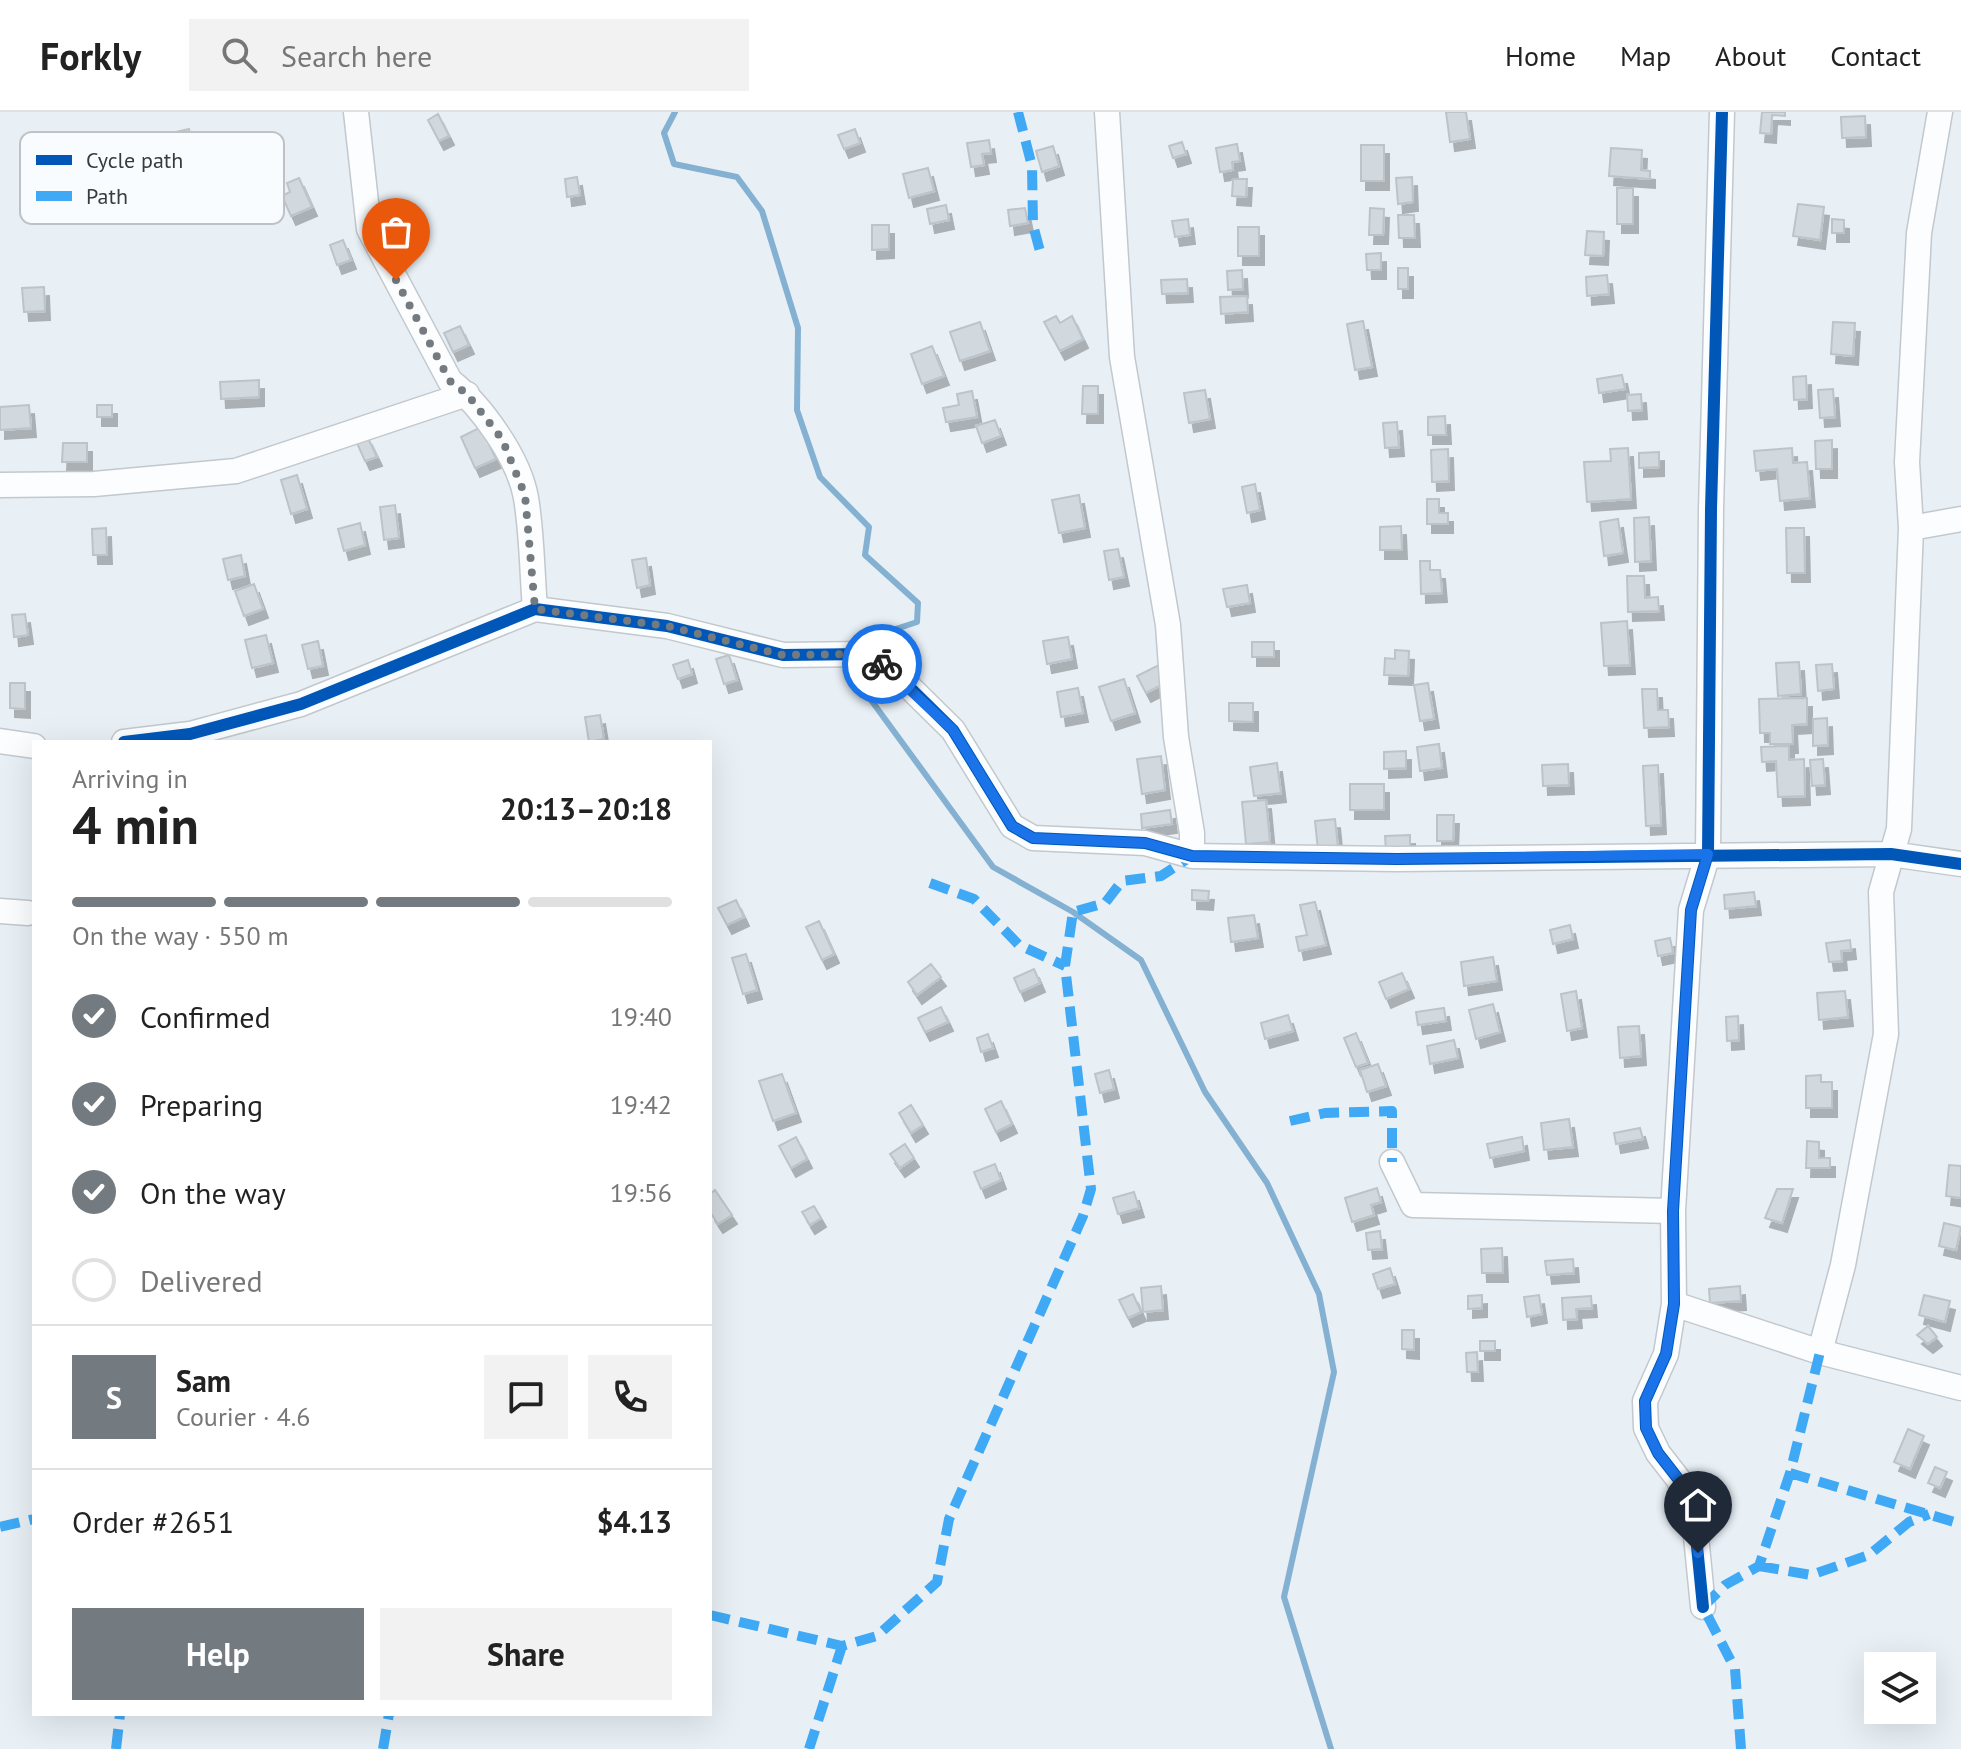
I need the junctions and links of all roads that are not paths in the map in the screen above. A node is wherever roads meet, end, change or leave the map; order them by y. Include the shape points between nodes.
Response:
1 (356, 112) edge
2 (1107, 112) edge
3 (1722, 112) edge
4 (1940, 112) edge
5 (467, 394) junction
6 (0, 485) edge
7 (1961, 519) edge
8 (1911, 528) junction
9 (535, 609) junction
10 (140, 740) edge
11 (0, 741) edge
12 (32, 746) edge
13 (1708, 854) junction
14 (1891, 854) junction
15 (1192, 856) junction
16 (1961, 864) edge
17 (0, 911) edge
18 (28, 913) dead end
19 (1392, 1162) dead end
20 (1673, 1211) junction
21 (1674, 1304) junction
22 (1820, 1352) junction
23 (1961, 1388) edge
24 (1703, 1607) dead end

1 - 5 street via 369,229 450,381
2 - 15 street via 1122,357 1168,625
3 - 13 street
4 - 8 street via 1919,233 1907,462
5 - 6 street via 236,471 94,484
5 - 9 street via 502,439 525,495
7 - 8 street
8 - 14 street via 1899,829
9 - 10 street via 301,704 190,734
9 - 15 street via 667,626 783,655 866,654 890,668 953,730 1012,826 1033,838 1145,843
11 - 12 street
13 - 14 street
13 - 15 street
13 - 20 street via 1691,910
14 - 16 street
14 - 22 street via 1881,892 1886,1034 1843,1265
17 - 18 street
19 - 20 street via 1413,1205
20 - 21 street
21 - 22 street
21 - 24 street via 1666,1354 1645,1401 1646,1428 1679,1480 1695,1526
22 - 23 street

